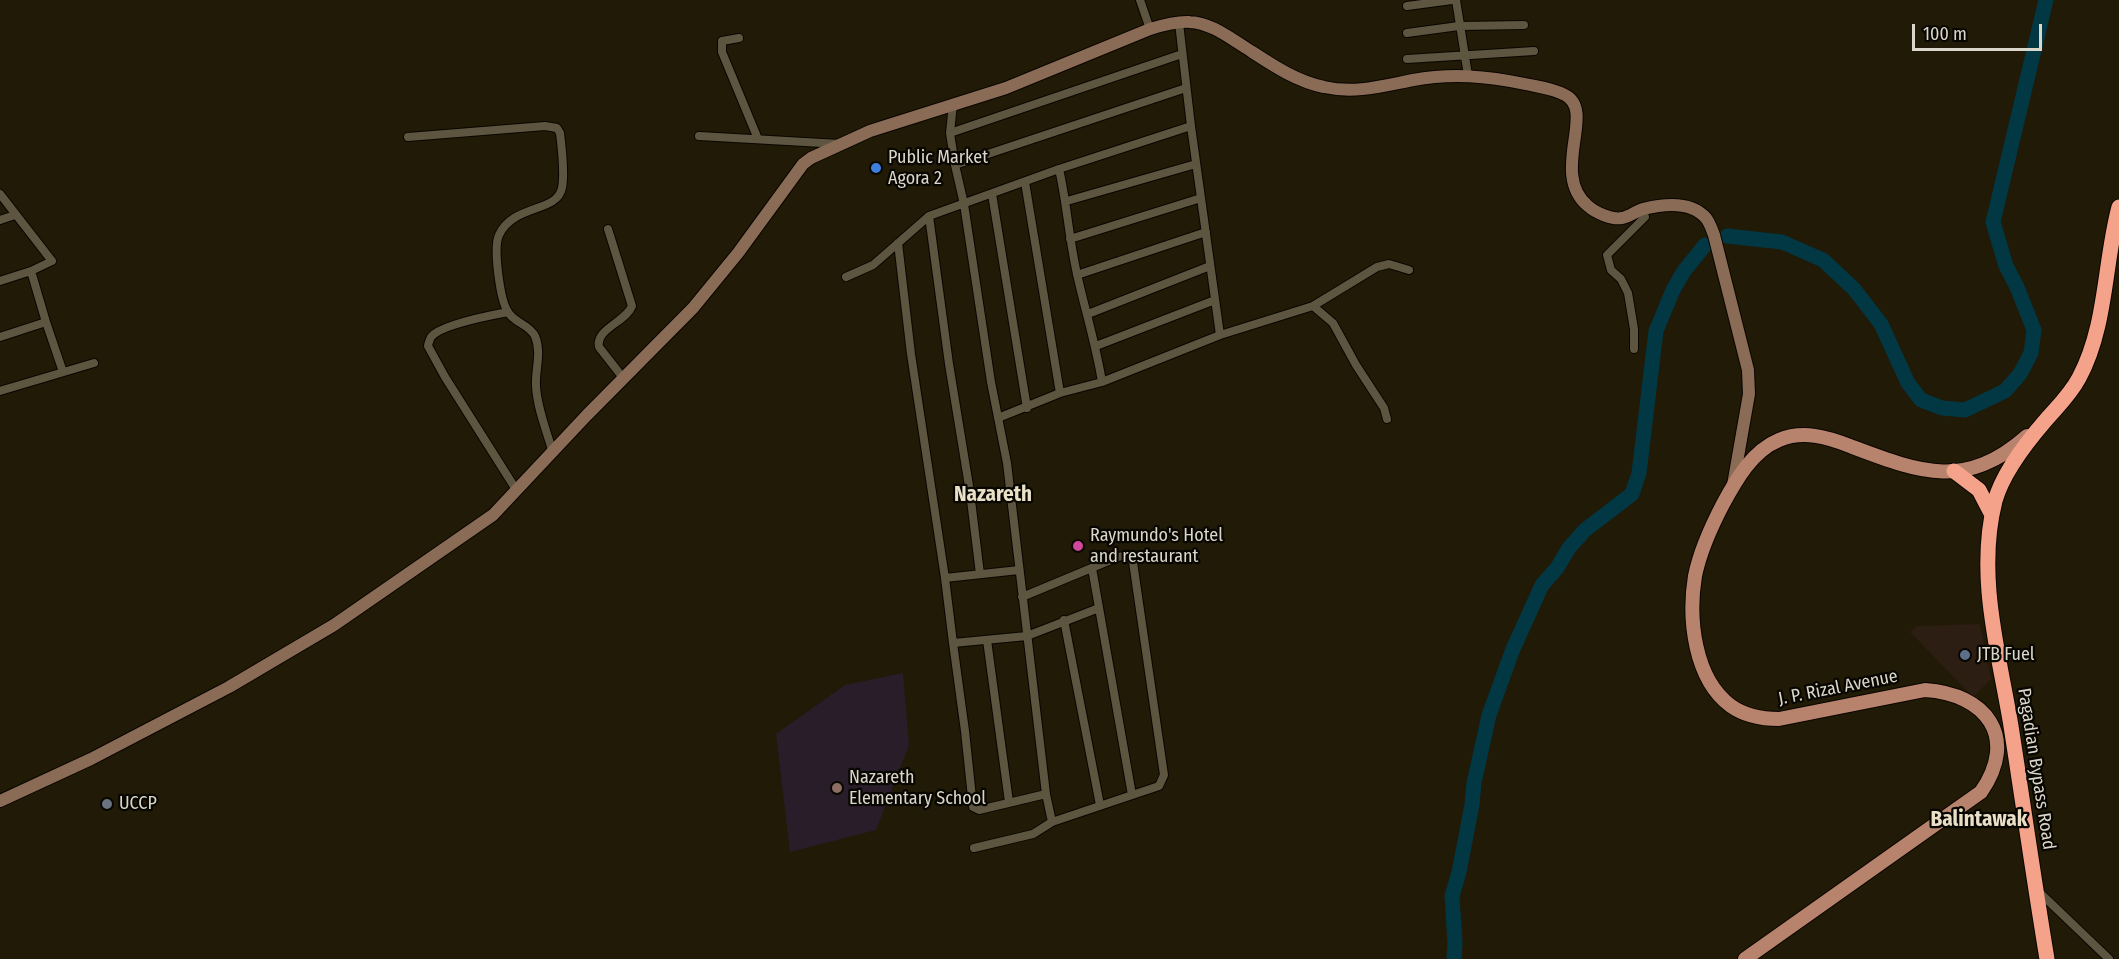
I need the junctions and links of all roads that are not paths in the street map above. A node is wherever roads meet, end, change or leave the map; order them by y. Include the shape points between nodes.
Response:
1 (1140, 0) edge
2 (1452, 0) edge
3 (1456, 0) edge
4 (1407, 6) dead end
5 (1179, 23) junction
6 (1524, 25) dead end
7 (1459, 26) junction
8 (1150, 29) junction
9 (1407, 33) dead end
10 (739, 38) dead end
11 (1534, 51) dead end
12 (1182, 54) junction
13 (1464, 55) junction
14 (1407, 59) dead end
15 (1468, 75) junction
16 (1186, 88) junction
17 (953, 104) junction
18 (1191, 126) junction
19 (950, 133) junction
20 (699, 136) dead end
21 (408, 137) dead end
22 (758, 140) junction
23 (840, 144) junction
24 (1196, 164) junction
25 (955, 165) junction
26 (1059, 169) junction
27 (1025, 182) junction
28 (0, 194) edge
29 (992, 194) junction
30 (1201, 198) junction
31 (1067, 201) junction
32 (964, 204) junction
33 (2119, 207) edge
34 (1642, 209) junction
35 (15, 215) junction
36 (929, 216) junction
37 (0, 220) edge
38 (608, 229) dead end
39 (1206, 232) junction
40 (1070, 238) junction
41 (898, 243) junction
42 (1210, 266) junction
43 (1409, 270) dead end
44 (32, 271) junction
45 (1077, 275) junction
46 (846, 277) dead end
47 (0, 281) edge
48 (1215, 300) junction
49 (1313, 306) junction
50 (508, 312) junction
51 (1088, 314) junction
52 (46, 322) junction
53 (1220, 335) junction
54 (0, 337) edge
55 (1096, 346) junction
56 (1635, 349) dead end
57 (94, 363) dead end
58 (63, 372) junction
59 (624, 379) junction
60 (1102, 382) junction
61 (0, 392) edge
62 (1060, 393) junction
63 (1028, 408) junction
64 (998, 418) junction
65 (1387, 419) dead end
66 (2045, 421) junction
67 (553, 453) junction
68 (1954, 471) junction
69 (1733, 484) junction
70 (517, 491) junction
71 (1992, 515) junction
72 (1092, 568) junction
73 (1019, 570) junction
74 (980, 574) junction
75 (945, 578) junction
76 (1022, 597) junction
77 (1099, 608) junction
78 (1064, 620) junction
79 (1027, 636) junction
80 (987, 640) junction
81 (953, 643) junction
82 (1046, 794) junction
83 (1132, 795) junction
84 (0, 801) edge
85 (1009, 802) junction
86 (1100, 805) junction
87 (1052, 822) junction
88 (974, 848) dead end
89 (2036, 889) junction
90 (1745, 959) edge
91 (2047, 959) edge
92 (2109, 959) edge

1 - 8 street
2 - 4 street
3 - 7 street
5 - 8 main road
5 - 12 street
5 - 15 main road via 1209,26 1277,68 1323,87 1369,90
6 - 7 street
7 - 9 street
7 - 13 street
8 - 17 main road via 1044,73
10 - 22 street via 722,41 722,52
11 - 13 street
12 - 16 street
12 - 19 street
13 - 14 street
13 - 15 street
15 - 34 main road via 1544,87 1575,102 1578,112 1571,162 1577,193 1588,206 1614,218 1622,219
16 - 18 street
16 - 25 street
17 - 19 street
17 - 23 main road
18 - 24 street
18 - 26 street
19 - 25 street
20 - 22 street
21 - 50 street via 545,126 560,133 562,182 558,196 552,203 517,215 497,240 497,263
22 - 23 street
23 - 59 main road via 803,164 693,308
24 - 30 street
24 - 31 street
25 - 32 street
26 - 27 street
26 - 31 street
27 - 29 street
27 - 62 street
28 - 35 street
29 - 32 street
29 - 63 street
30 - 39 street
30 - 40 street
31 - 40 street
32 - 36 street
32 - 64 street
33 - 66 highway, Pagadian Bypass Road via 2098,325 2088,357 2079,379
34 - 56 street via 1645,217 1607,255 1611,270 1628,293
34 - 69 main road via 1686,205 1706,218 1714,235 1748,370 1749,394
35 - 37 street
35 - 44 street via 52,261
36 - 41 street
36 - 74 street
38 - 59 street via 632,306 598,342
39 - 42 street
39 - 45 street
40 - 45 street
41 - 46 street via 873,265
41 - 75 street
42 - 48 street
42 - 51 street
43 - 49 street via 1389,264 1377,267
44 - 47 street
44 - 52 street
45 - 51 street
48 - 53 street
48 - 55 street
49 - 53 street
49 - 65 street via 1332,323
50 - 67 street via 535,337 539,365 536,387
50 - 70 street via 440,330 428,346
51 - 55 street
52 - 54 street
52 - 58 street
53 - 60 street
55 - 60 street
57 - 58 street
58 - 61 street
59 - 67 main road
60 - 62 street
62 - 63 street
63 - 64 street
64 - 73 street
66 - 68 main road, J. P. Rizal Avenue via 2004,455
66 - 71 highway, Pagadian Bypass Road via 2008,472
67 - 70 main road
68 - 69 main road, J. P. Rizal Avenue via 1924,471 1816,435 1797,436 1764,449
68 - 71 highway via 1979,490
69 - 90 main road, J. P. Rizal Avenue via 1701,554 1693,605 1699,655 1713,688 1722,698 1746,714 1779,719 1925,690 1942,691 1964,698 1980,710 1995,732 1997,745 1992,776 1982,792
70 - 84 main road via 469,534 324,631 229,687
71 - 89 highway, Pagadian Bypass Road via 1992,627
72 - 76 street
72 - 77 street
72 - 83 street via 1123,556 1133,562 1164,775 1159,786
73 - 74 street
73 - 76 street
74 - 75 street
75 - 81 street
76 - 79 street
77 - 78 street
77 - 83 street
78 - 79 street
78 - 86 street
79 - 80 street
79 - 82 street
80 - 81 street
80 - 85 street
81 - 85 street via 973,807 979,810
82 - 85 street
82 - 87 street
83 - 86 street
86 - 87 street
87 - 88 street via 1034,834
89 - 91 highway, Pagadian Bypass Road
89 - 92 street

